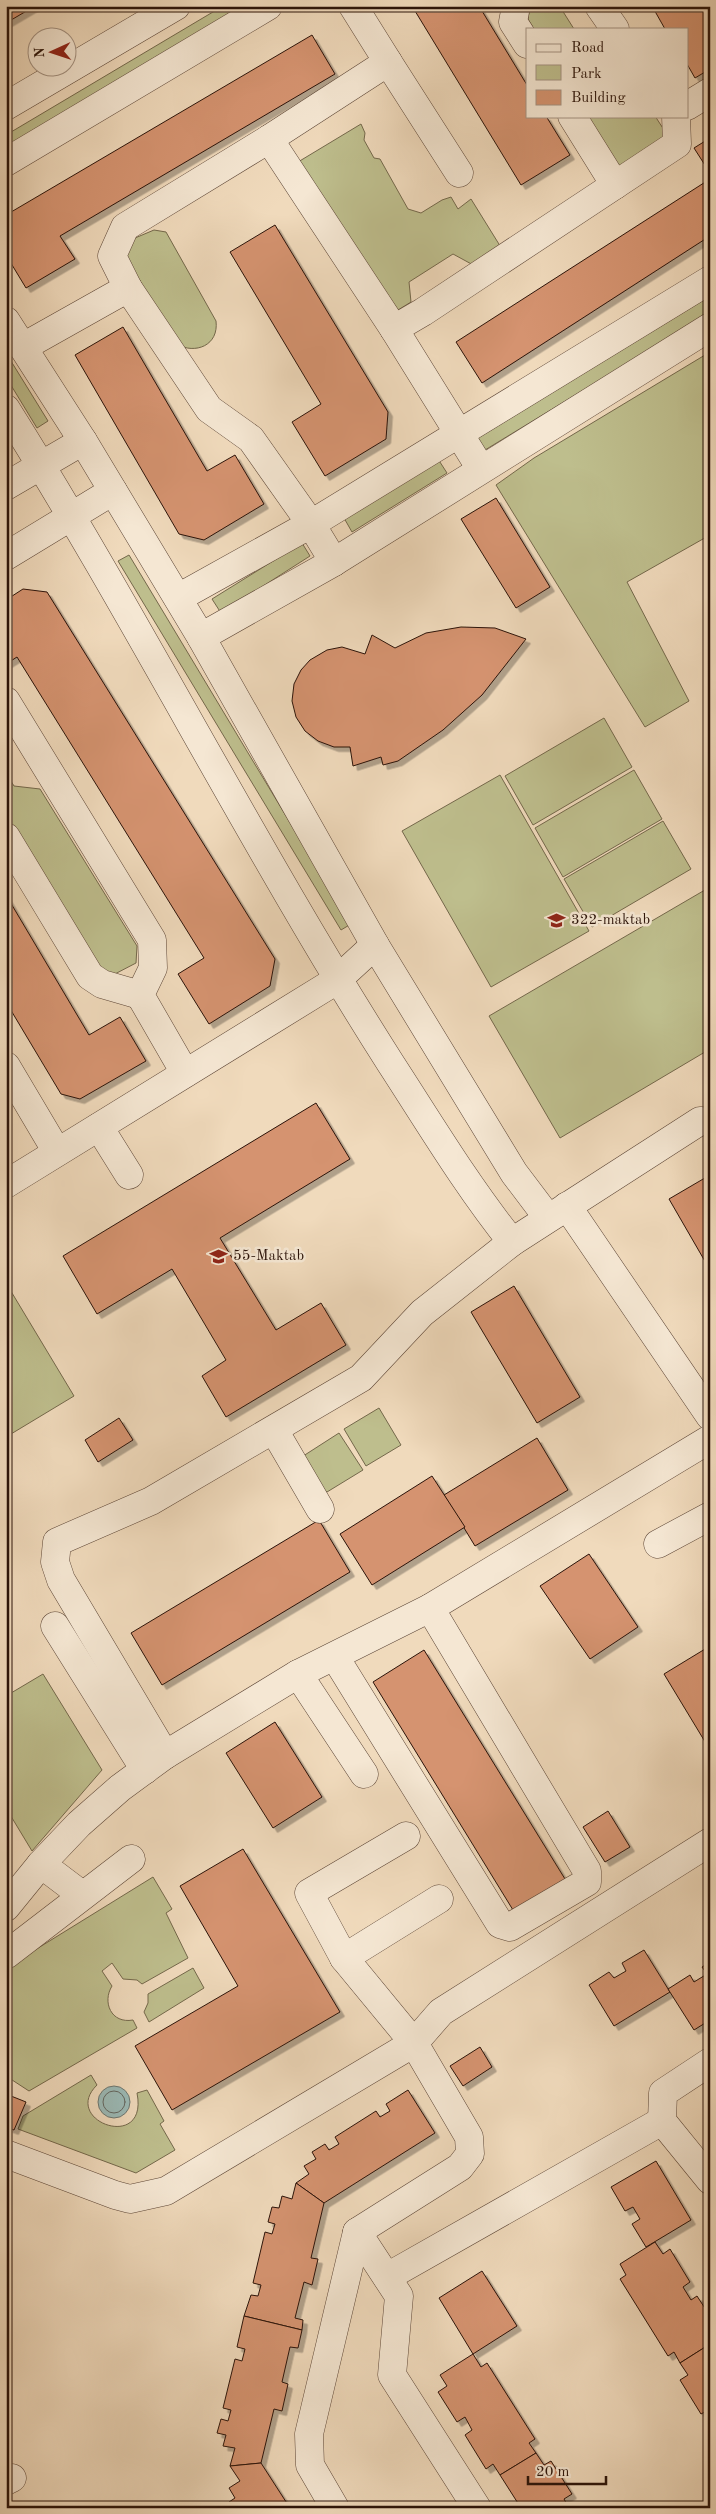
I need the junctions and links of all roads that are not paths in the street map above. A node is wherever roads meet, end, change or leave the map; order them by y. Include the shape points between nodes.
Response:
1 (176, 6) edge
2 (268, 6) edge
3 (353, 6) edge
4 (516, 6) edge
5 (599, 6) edge
6 (614, 28) edge
7 (526, 42) edge
8 (388, 62) junction
9 (710, 92) edge
10 (688, 105) edge
11 (6, 106) edge
12 (573, 118) edge
13 (676, 118) edge
14 (268, 140) junction
15 (6, 162) edge
16 (459, 174) dead end
17 (615, 185) junction
18 (710, 280) edge
19 (128, 288) junction
20 (6, 321) edge
21 (710, 327) edge
22 (394, 329) junction
23 (23, 346) junction
24 (6, 409) edge
25 (458, 433) junction
26 (83, 441) junction
27 (41, 465) junction
28 (481, 469) junction
29 (6, 486) edge
30 (113, 491) junction
31 (71, 516) junction
32 (311, 524) junction
33 (6, 556) edge
34 (334, 562) junction
35 (178, 598) junction
36 (201, 637) junction
37 (6, 701) edge
38 (6, 837) edge
39 (375, 945) junction
40 (337, 980) junction
41 (140, 995) junction
42 (6, 1066) edge
43 (185, 1073) junction
44 (710, 1122) edge
45 (99, 1127) junction
46 (57, 1152) junction
47 (129, 1175) dead end
48 (6, 1184) edge
49 (557, 1212) junction
50 (512, 1242) junction
51 (710, 1416) edge
52 (274, 1430) junction
53 (710, 1439) edge
54 (320, 1509) dead end
55 (710, 1516) edge
56 (658, 1544) dead end
57 (430, 1608) junction
58 (55, 1626) dead end
59 (335, 1657) junction
60 (298, 1674) junction
61 (155, 1762) junction
62 (364, 1774) dead end
63 (406, 1836) dead end
64 (710, 1842) edge
65 (131, 1859) dead end
66 (41, 1864) junction
67 (82, 1895) junction
68 (439, 1899) dead end
69 (6, 1907) edge
70 (6, 1955) edge
71 (344, 1958) junction
72 (414, 2043) junction
73 (710, 2062) edge
74 (662, 2121) junction
75 (6, 2154) edge
76 (708, 2173) edge
77 (357, 2232) junction
78 (387, 2278) junction
79 (335, 2508) edge
80 (477, 2508) edge

1 - 11 street
2 - 15 street
3 - 8 street
4 - 7 street via 513,22
5 - 6 street
8 - 14 street
8 - 16 street
9 - 10 street
12 - 17 street
13 - 17 street via 677,144
14 - 19 street via 125,228 112,256
14 - 22 street
17 - 22 street
18 - 25 street
19 - 23 street
19 - 32 street via 209,409 251,439
20 - 23 street
21 - 28 street
22 - 25 street
23 - 26 street
24 - 27 street
25 - 28 street
25 - 32 street
26 - 27 street
26 - 30 street
27 - 29 street
27 - 31 street
28 - 34 street
30 - 31 street
30 - 35 street
31 - 33 street
31 - 40 street
32 - 34 street
32 - 35 street
34 - 36 street
35 - 36 street
36 - 39 street
37 - 41 street via 152,940 153,968
38 - 41 street via 90,976 102,984
39 - 40 street
39 - 49 street via 514,1173
40 - 43 street
40 - 50 street via 479,1201
41 - 43 street
42 - 46 street
43 - 45 street
44 - 49 street via 700,1121
45 - 46 street
45 - 47 street
46 - 48 street
49 - 50 street
49 - 51 street
50 - 52 street via 422,1313 361,1378
52 - 54 street
52 - 61 street via 151,1501 58,1542 55,1562 61,1580
53 - 57 street
55 - 56 street
57 - 59 street
57 - 59 street via 587,1871 587,1882 510,1927 500,1924
58 - 61 street
59 - 60 street
60 - 61 street
60 - 62 street
61 - 66 street via 79,1824
63 - 71 street via 310,1893
64 - 72 street via 441,2012
65 - 67 street
66 - 67 street
66 - 69 street
67 - 70 street
68 - 71 street
71 - 72 street
72 - 75 street via 166,2190 146,2197 130,2199 115,2196
72 - 77 street via 469,2136 470,2154 460,2167
73 - 74 street via 663,2093
74 - 76 street
74 - 78 street
77 - 78 street
77 - 79 street via 309,2434 310,2465
78 - 80 street via 399,2296 392,2375

